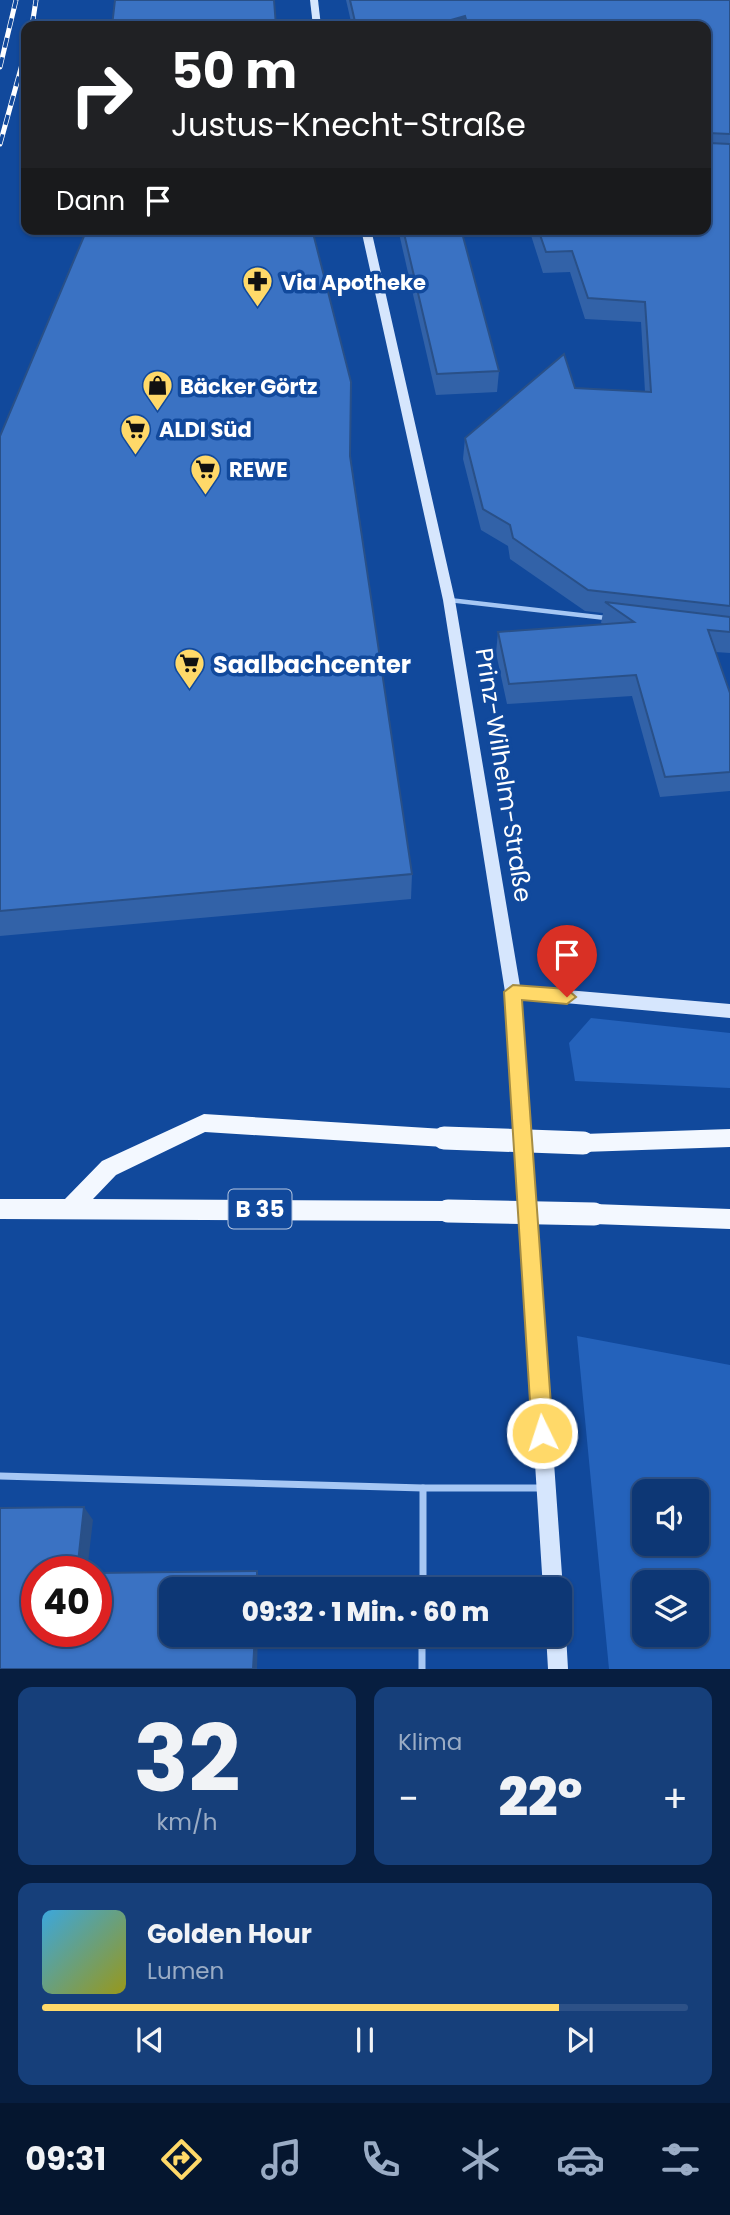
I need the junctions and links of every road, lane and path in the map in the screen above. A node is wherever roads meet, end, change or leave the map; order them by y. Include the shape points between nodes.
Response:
1 (314, 0) edge
2 (316, 21) edge
3 (367, 235) edge
4 (449, 600) junction
5 (610, 619) edge
6 (513, 992) junction
7 (730, 1011) edge
8 (730, 1138) edge
9 (71, 1208) junction
10 (0, 1209) edge
11 (730, 1219) edge
12 (0, 1476) edge
13 (423, 1488) junction
14 (546, 1488) junction
15 (423, 1577) edge
16 (552, 1577) edge
17 (422, 1647) edge
18 (557, 1647) edge
19 (422, 1669) edge
20 (558, 1669) edge

1 - 2 street
3 - 4 street, Prinz-Wilhelm-Straße
4 - 5 lane
4 - 6 street, Prinz-Wilhelm-Straße
6 - 7 street
6 - 14 street, Prinz-Wilhelm-Straße
8 - 9 main road, bridge via 583,1143 204,1123 109,1168
9 - 10 main road, B 35
9 - 11 main road, B 35, bridge
12 - 13 lane
13 - 14 lane
13 - 15 lane
14 - 16 street, Prinz-Wilhelm-Straße
17 - 19 lane
18 - 20 street

